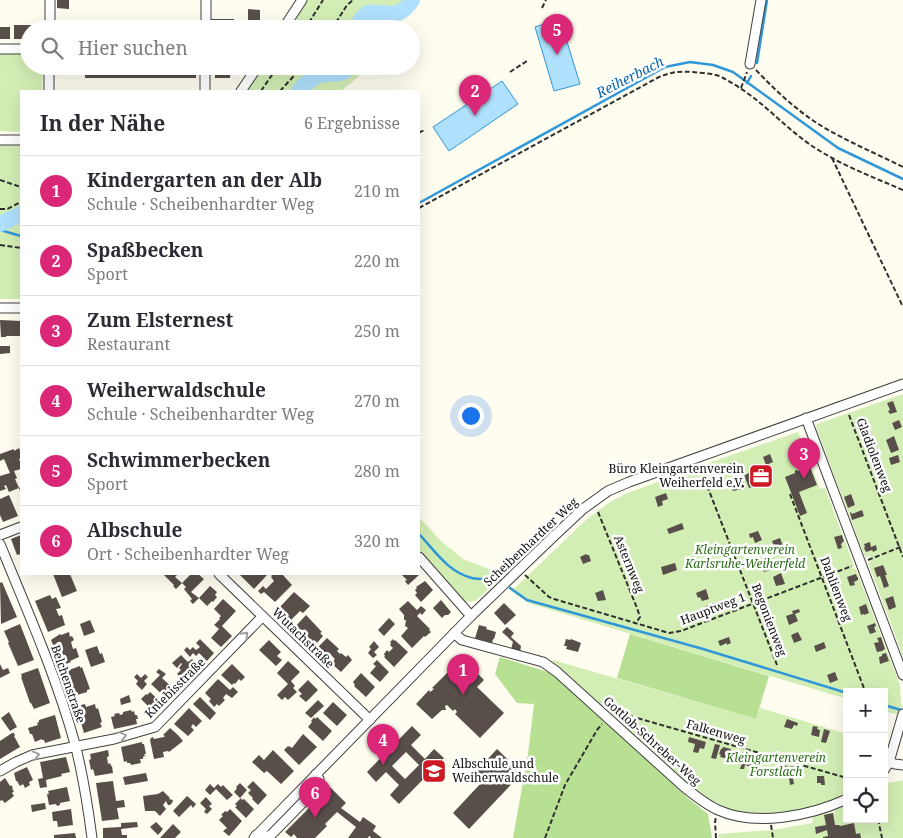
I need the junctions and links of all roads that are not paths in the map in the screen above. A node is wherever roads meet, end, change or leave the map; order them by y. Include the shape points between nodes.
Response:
1 (50, 0) edge
2 (206, 0) edge
3 (302, 0) edge
4 (761, 0) edge
5 (50, 20) edge
6 (206, 20) edge
7 (289, 20) edge
8 (0, 49) edge
9 (20, 49) edge
10 (750, 64) road end
11 (49, 75) edge
12 (205, 75) edge
13 (252, 75) edge
14 (49, 90) edge
15 (205, 90) edge
16 (242, 90) edge
17 (0, 140) edge
18 (20, 140) edge
19 (0, 308) edge
20 (20, 308) edge
21 (903, 384) edge
22 (806, 418) junction
23 (20, 527) edge
24 (0, 535) edge
25 (0, 544) edge
26 (420, 558) edge
27 (220, 575) edge
28 (262, 616) junction
29 (471, 616) junction
30 (454, 633) junction
31 (903, 675) edge
32 (903, 714) edge
33 (370, 720) junction
34 (76, 746) junction
35 (888, 763) edge
36 (903, 765) edge
37 (888, 766) edge
38 (0, 770) edge
39 (843, 800) edge
40 (255, 837) edge
41 (92, 838) edge

1 - 5 street
2 - 6 street
3 - 7 street
4 - 10 street
8 - 9 street
11 - 14 street
12 - 15 street
13 - 16 street
17 - 18 street
19 - 20 street
21 - 22 street, Scheibenhardter Weg
22 - 29 street, Scheibenhardter Weg via 608,491 577,515
22 - 31 street
23 - 24 street
25 - 34 street, Belchenstraße via 42,645
26 - 29 street
27 - 28 street, Wutachstraße
28 - 33 street, Wutachstraße
34 -> 28 street, Kniebisstraße via 155,727
29 - 30 street, Scheibenhardter Weg
30 - 33 street, Scheibenhardter Weg
30 - 39 street, Gottlob-Schreber-Weg via 462,640 543,662 608,714 682,786 718,810 731,815 770,818 816,811
32 - 35 street
33 - 40 street, Scheibenhardter Weg
38 -> 34 street, Kniebisstraße via 32,755
34 - 41 street, Belchenstraße
36 - 37 street

